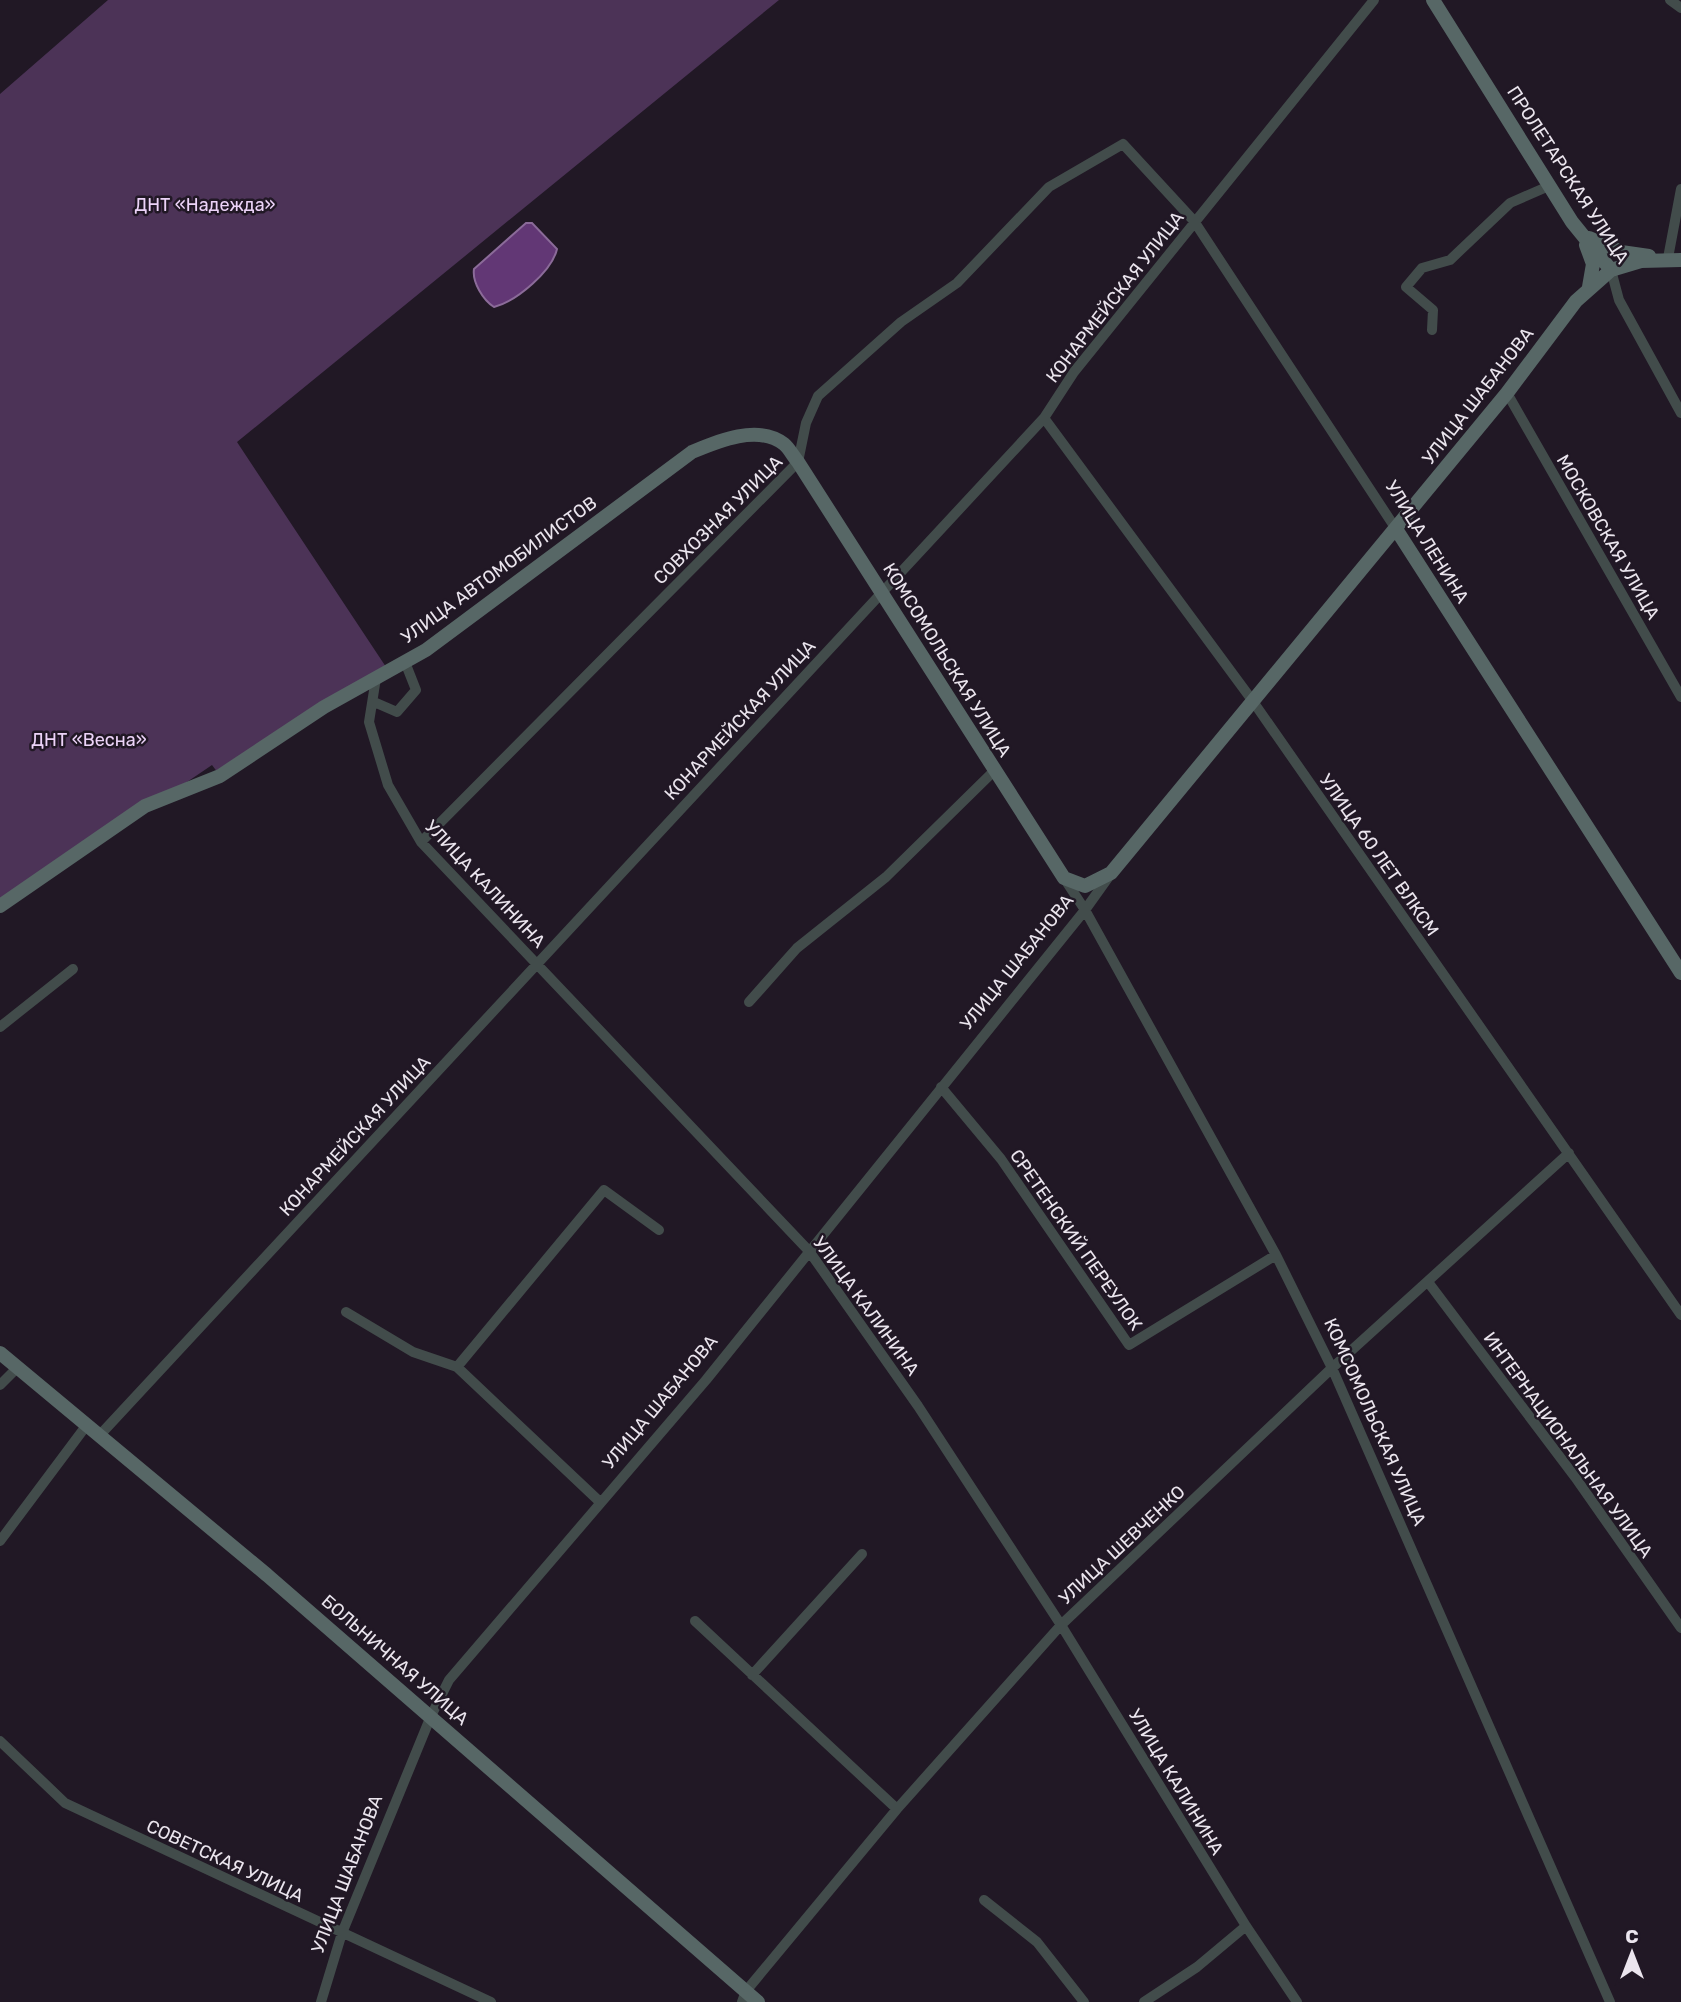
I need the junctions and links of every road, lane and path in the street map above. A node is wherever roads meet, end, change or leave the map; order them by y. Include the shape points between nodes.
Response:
1 (1374, 0) edge
2 (1433, 0) edge
3 (1670, 0) edge
4 (1681, 8) edge
5 (1123, 144) joint
6 (1549, 186) junction
7 (1681, 189) edge
8 (1194, 221) junction
9 (1581, 234) junction
10 (1675, 259) edge
11 (1611, 270) junction
12 (1589, 287) junction
13 (1432, 330) dead end
14 (1507, 393) junction
15 (1681, 413) edge
16 (1044, 418) junction
17 (798, 462) junction
18 (1396, 529) junction
19 (882, 591) junction
20 (405, 662) junction
21 (376, 678) junction
22 (1681, 697) edge
23 (1252, 700) junction
24 (374, 702) junction
25 (994, 771) junction
26 (421, 842) junction
27 (1111, 873) junction
28 (1064, 878) junction
29 (0, 906) edge
30 (1085, 910) junction
31 (536, 962) junction
32 (73, 969) dead end
33 (1681, 974) edge
34 (749, 1002) dead end
35 (0, 1027) edge
36 (941, 1087) junction
37 (1569, 1153) junction
38 (659, 1230) dead end
39 (809, 1251) junction
40 (1276, 1255) junction
41 (1428, 1282) junction
42 (346, 1312) dead end
43 (1681, 1315) edge
44 (0, 1353) edge
45 (457, 1367) junction
46 (17, 1368) junction
47 (1332, 1368) junction
48 (0, 1385) edge
49 (86, 1426) junction
50 (99, 1436) junction
51 (600, 1502) junction
52 (0, 1541) edge
53 (862, 1554) dead end
54 (695, 1621) dead end
55 (1061, 1625) junction
56 (1681, 1628) edge
57 (752, 1675) junction
58 (431, 1716) junction
59 (0, 1741) edge
60 (897, 1809) junction
61 (984, 1900) dead end
62 (1246, 1926) junction
63 (342, 1933) junction
64 (744, 1997) edge
65 (321, 2002) edge
66 (491, 2002) edge
67 (758, 2002) edge
68 (1084, 2002) edge
69 (1144, 2002) edge
70 (1297, 2002) edge
71 (1610, 2002) edge

1 - 8 street, КОНАРМЕЙСКАЯ УЛИЦА
2 - 6 street, ПРОЛЕТАРСКАЯ УЛИЦА
3 - 4 street
5 - 8 street, УЛИЦА ЛЕНИНА
5 - 17 street, СОВХОЗНАЯ УЛИЦА via 1049,187 957,283 901,322 818,396 806,423
6 - 9 street, ПРОЛЕТАРСКАЯ УЛИЦА
6 - 13 street via 1510,202 1450,260 1422,268 1406,286 1433,310
7 - 10 street
8 - 16 street, КОНАРМЕЙСКАЯ УЛИЦА via 1074,372
8 - 18 street, УЛИЦА ЛЕНИНА
9 - 10 street via 1621,252
9 - 11 street, ПРОЛЕТАРСКАЯ УЛИЦА
9 - 12 street via 1592,264
10 - 11 street
11 - 12 street, УЛИЦА ШАБАНОВА
11 - 15 street, ПРОЛЕТАРСКАЯ УЛИЦА via 1619,300
12 - 14 street, УЛИЦА ШАБАНОВА
14 - 18 street, УЛИЦА ШАБАНОВА
14 - 22 street, МОСКОВСКАЯ УЛИЦА
16 - 19 street, КОНАРМЕЙСКАЯ УЛИЦА
16 - 23 street, УЛИЦА 60 ЛЕТ ВЛКСМ
17 - 19 street, КОМСОМОЛЬСКАЯ УЛИЦА
17 - 20 street, УЛИЦА АВТОМОБИЛИСТОВ via 783,443 749,435 725,438 692,452
17 - 26 street, СОВХОЗНАЯ УЛИЦА
18 - 23 street, УЛИЦА ШАБАНОВА
18 - 33 street, УЛИЦА ЛЕНИНА
19 - 25 street, КОМСОМОЛЬСКАЯ УЛИЦА
19 - 31 street, КОНАРМЕЙСКАЯ УЛИЦА
20 - 21 street, УЛИЦА АВТОМОБИЛИСТОВ
20 - 24 street via 416,690 397,712
21 - 24 street, УЛИЦА КАЛИНИНА
21 - 29 street, УЛИЦА АВТОМОБИЛИСТОВ via 220,776 145,806
23 - 27 street, УЛИЦА ШАБАНОВА
23 - 37 street, УЛИЦА 60 ЛЕТ ВЛКСМ
24 - 26 street, УЛИЦА КАЛИНИНА via 369,722 388,785
25 - 28 street, КОМСОМОЛЬСКАЯ УЛИЦА
25 - 34 street via 886,877 797,948
26 - 31 street, УЛИЦА КАЛИНИНА
27 - 28 street, УЛИЦА ШАБАНОВА via 1085,886
27 - 30 street, УЛИЦА ШАБАНОВА
28 - 30 street, КОМСОМОЛЬСКАЯ УЛИЦА
30 - 36 street, УЛИЦА ШАБАНОВА
30 - 40 street, КОМСОМОЛЬСКАЯ УЛИЦА
31 - 39 street, УЛИЦА КАЛИНИНА
31 - 50 street, КОНАРМЕЙСКАЯ УЛИЦА
32 - 35 street
36 - 39 street, УЛИЦА ШАБАНОВА
36 - 40 street, СРЕТЕНСКИЙ ПЕРЕУЛОК via 1001,1159 1129,1345
37 - 41 street, УЛИЦА ШЕВЧЕНКО
37 - 43 street, УЛИЦА 60 ЛЕТ ВЛКСМ
38 - 45 street via 604,1190
39 - 51 street, УЛИЦА ШАБАНОВА
39 - 55 street, УЛИЦА КАЛИНИНА via 918,1406
40 - 47 street, КОМСОМОЛЬСКАЯ УЛИЦА
41 - 47 street, УЛИЦА ШЕВЧЕНКО
41 - 56 street, ИНТЕРНАЦИОНАЛЬНАЯ УЛИЦА via 1575,1477
42 - 45 street via 413,1352
44 - 46 street, БОЛЬНИЧНАЯ УЛИЦА
45 - 51 street
46 - 48 street
46 - 49 street, БОЛЬНИЧНАЯ УЛИЦА
47 - 55 street, УЛИЦА ШЕВЧЕНКО
47 - 71 street, КОМСОМОЛЬСКАЯ УЛИЦА
49 - 50 street, БОЛЬНИЧНАЯ УЛИЦА
49 - 52 street
50 - 58 street, БОЛЬНИЧНАЯ УЛИЦА
51 - 58 street, УЛИЦА ШАБАНОВА via 449,1680
53 - 57 street
54 - 57 street
55 - 60 street, УЛИЦА ШЕВЧЕНКО
55 - 62 street, УЛИЦА КАЛИНИНА
57 - 60 street
58 - 63 street, УЛИЦА ШАБАНОВА
58 - 64 street, БОЛЬНИЧНАЯ УЛИЦА
59 - 63 street, СОВЕТСКАЯ УЛИЦА via 65,1803
60 - 64 street, УЛИЦА ШЕВЧЕНКО
61 - 68 street via 1037,1942
62 - 69 street via 1197,1967
62 - 70 street, УЛИЦА КАЛИНИНА
63 - 65 street, УЛИЦА ШАБАНОВА
63 - 66 street, СОВЕТСКАЯ УЛИЦА
64 - 67 street, БОЛЬНИЧНАЯ УЛИЦА

